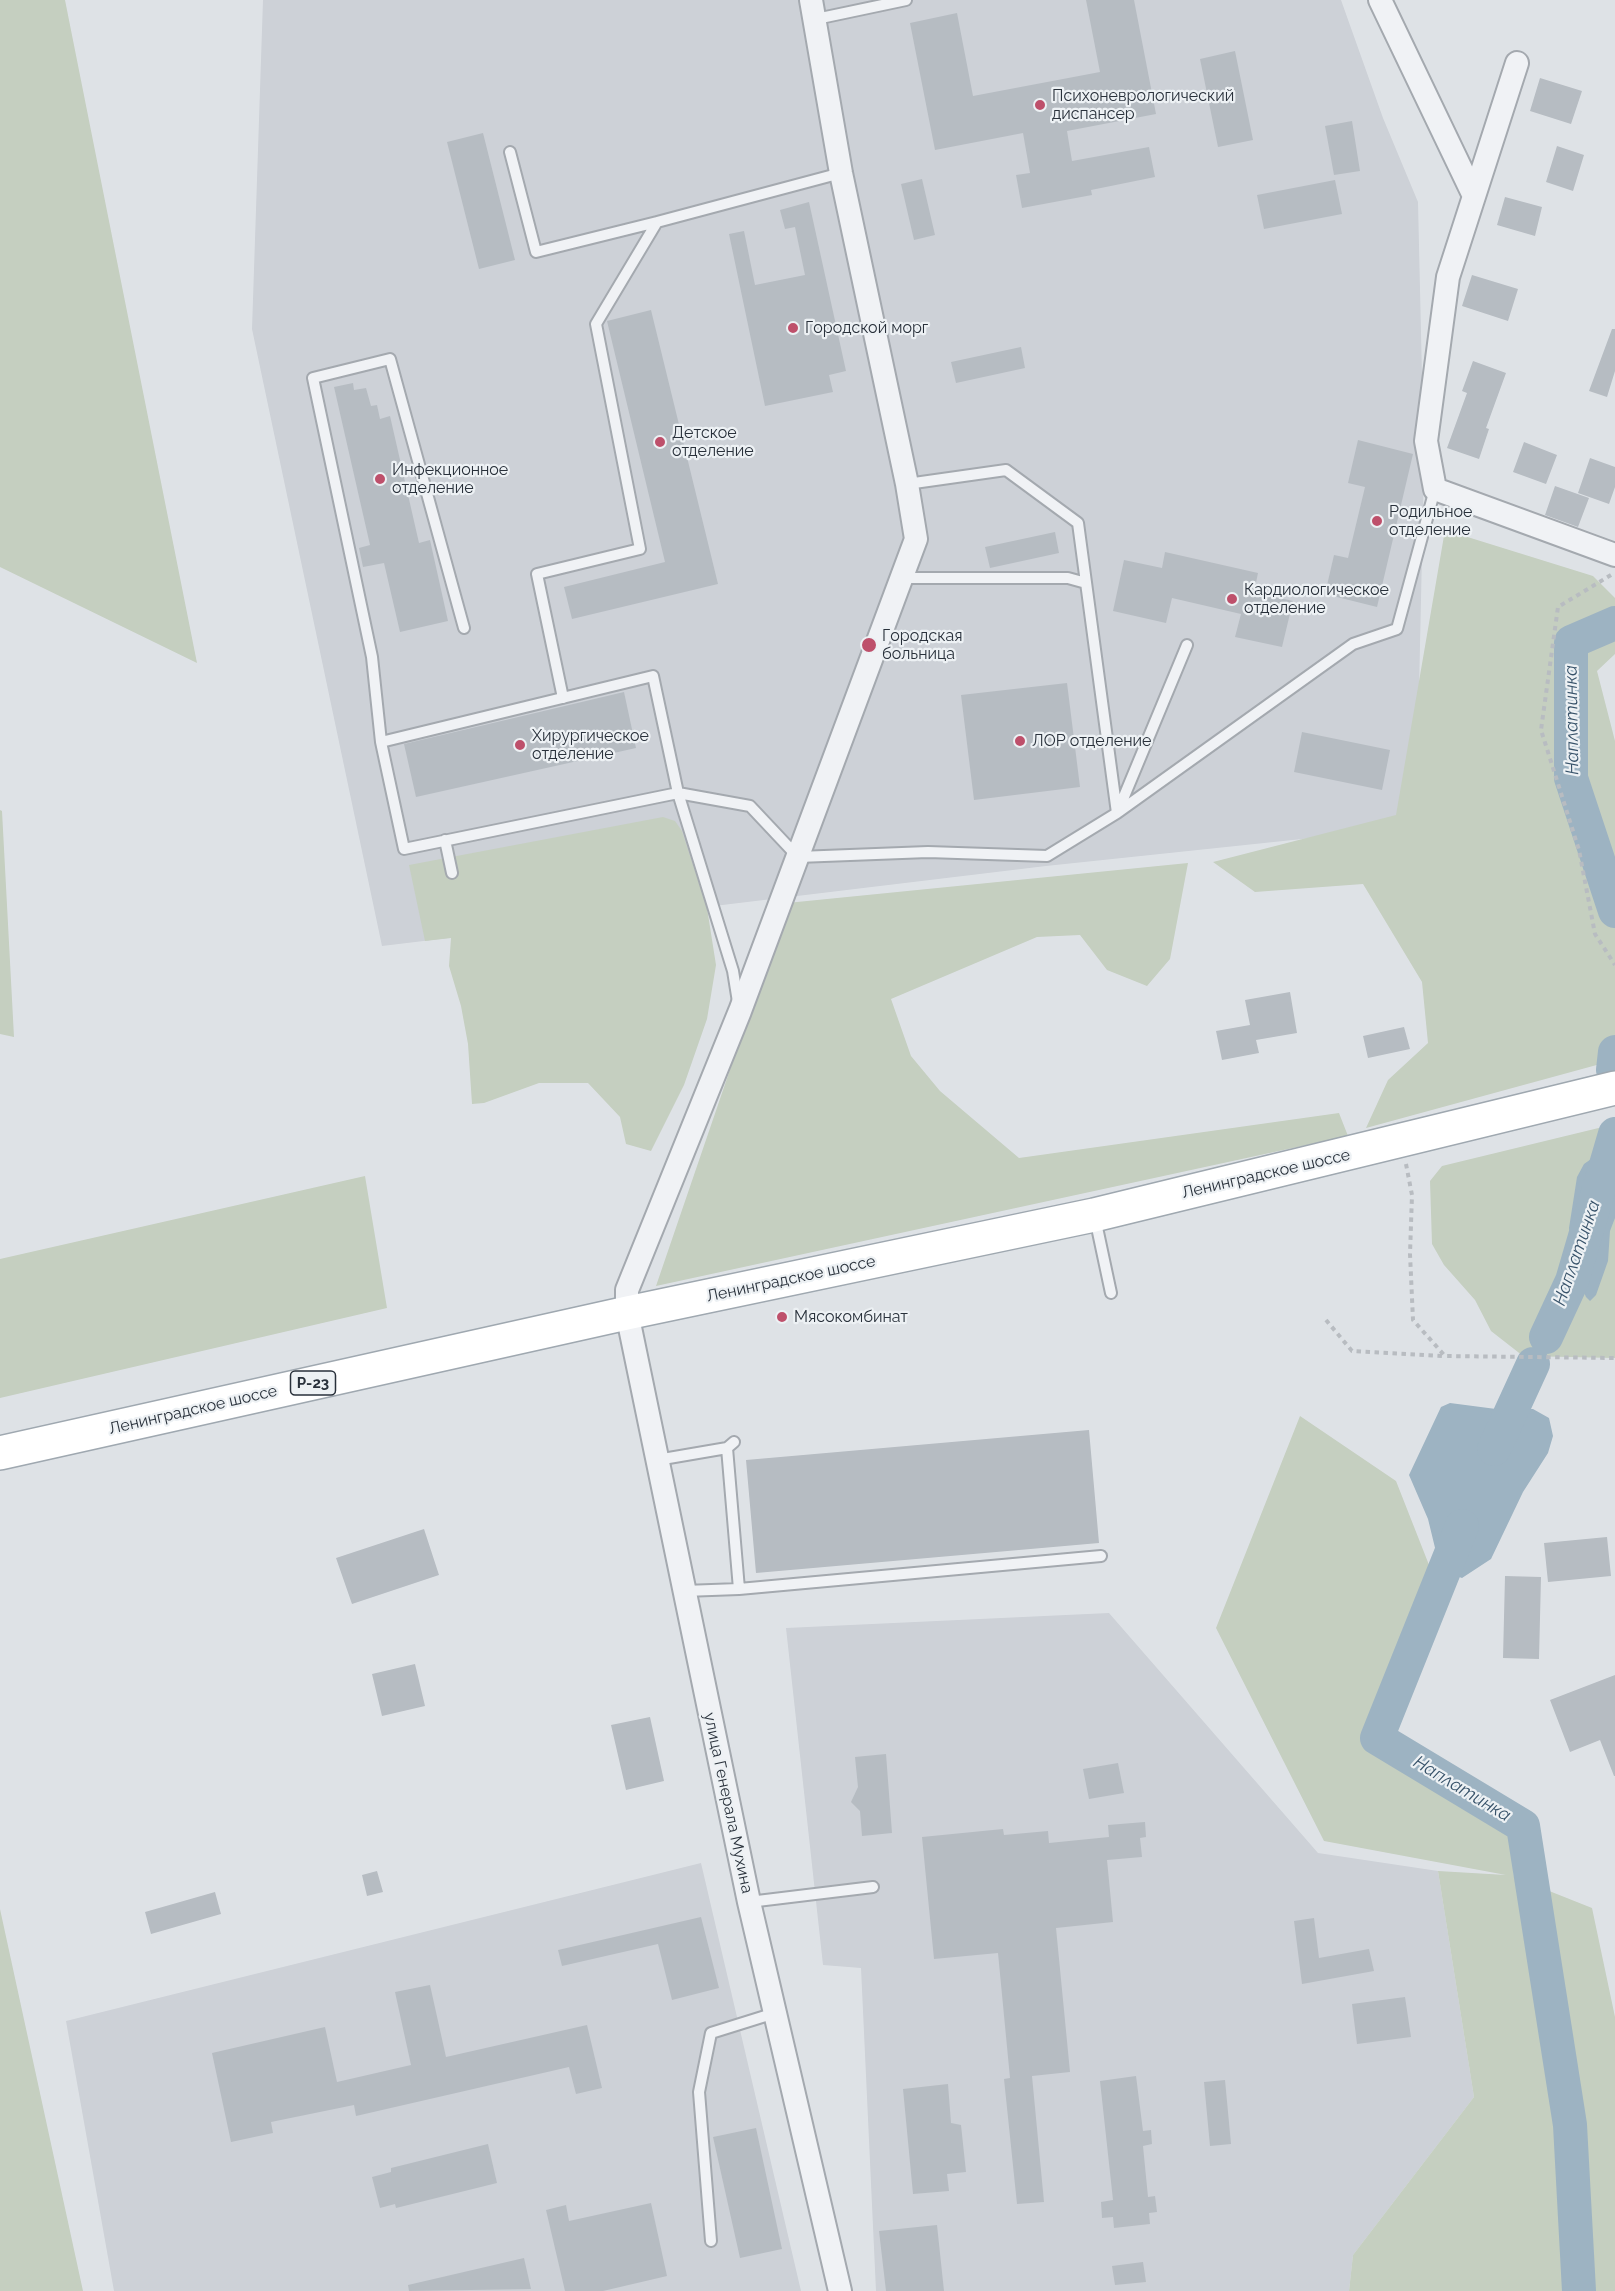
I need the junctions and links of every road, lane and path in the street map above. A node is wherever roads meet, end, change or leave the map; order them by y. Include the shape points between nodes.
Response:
1 (906, 0) edge
2 (1380, 0) edge
3 (814, 9) edge
4 (1517, 63) dead end
5 (510, 152) dead end
6 (841, 173) junction
7 (1474, 196) junction
8 (657, 222) junction
9 (907, 484) junction
10 (1435, 489) junction
11 (1615, 555) edge
12 (1615, 573) edge
13 (902, 578) junction
14 (1086, 583) junction
15 (464, 628) dead end
16 (1187, 645) dead end
17 (563, 698) junction
18 (381, 742) junction
19 (678, 793) junction
20 (1117, 813) junction
21 (445, 840) junction
22 (798, 857) junction
23 (452, 873) dead end
24 (1615, 965) edge
25 (740, 1011) junction
26 (1615, 1088) edge
27 (1400, 1142) junction
28 (1094, 1215) junction
29 (1111, 1293) dead end
30 (627, 1313) junction
31 (1326, 1320) dead end
32 (1445, 1356) junction
33 (1615, 1358) edge
34 (0, 1453) edge
35 (657, 1460) junction
36 (1101, 1556) dead end
37 (739, 1588) junction
38 (684, 1591) junction
39 (873, 1887) dead end
40 (749, 1902) junction
41 (775, 2013) junction
42 (711, 2241) dead end
43 (840, 2291) edge

1 - 3 lane
2 - 7 street
3 - 6 street, улица Генерала Мухина
4 - 7 street
5 - 8 lane via 537,252
6 - 8 lane
6 - 9 street, улица Генерала Мухина
7 - 10 street via 1448,278 1426,441
8 - 17 lane via 596,324 640,549 537,574
9 - 13 street, улица Генерала Мухина via 916,539
9 - 14 lane via 1006,470 1078,523
10 - 11 street
10 - 20 lane via 1397,629 1353,644
12 - 24 path via 1558,607 1541,730 1579,849 1595,934
13 - 14 lane via 1068,578
13 - 22 street, улица Генерала Мухина
14 - 20 lane
15 - 18 lane via 390,359 313,378 372,657
16 - 20 lane
17 - 18 lane
17 - 19 lane via 653,676
18 - 21 lane via 404,849
19 - 21 lane
19 - 22 lane via 750,806
19 - 25 lane via 733,971
20 - 22 lane via 1047,856 928,852
21 - 23 lane
22 - 25 street, улица Генерала Мухина
25 - 30 street, улица Генерала Мухина via 627,1290
26 - 27 main road, Ленинградское шоссе
27 - 28 main road, Ленинградское шоссе
27 - 32 path via 1412,1195 1413,1320
28 - 29 lane
28 - 30 main road, Ленинградское шоссе
30 - 34 main road, Ленинградское шоссе / Р-23
30 - 35 street, улица Генерала Мухина
31 - 32 path via 1352,1351
32 - 33 path
35 - 37 lane via 731,1445
35 - 38 street, улица Генерала Мухина
36 - 37 lane
37 - 38 lane
38 - 40 street, улица Генерала Мухина
39 - 40 lane
40 - 41 street, улица Генерала Мухина
41 - 42 lane via 711,2032 699,2092
41 - 43 street, улица Генерала Мухина

